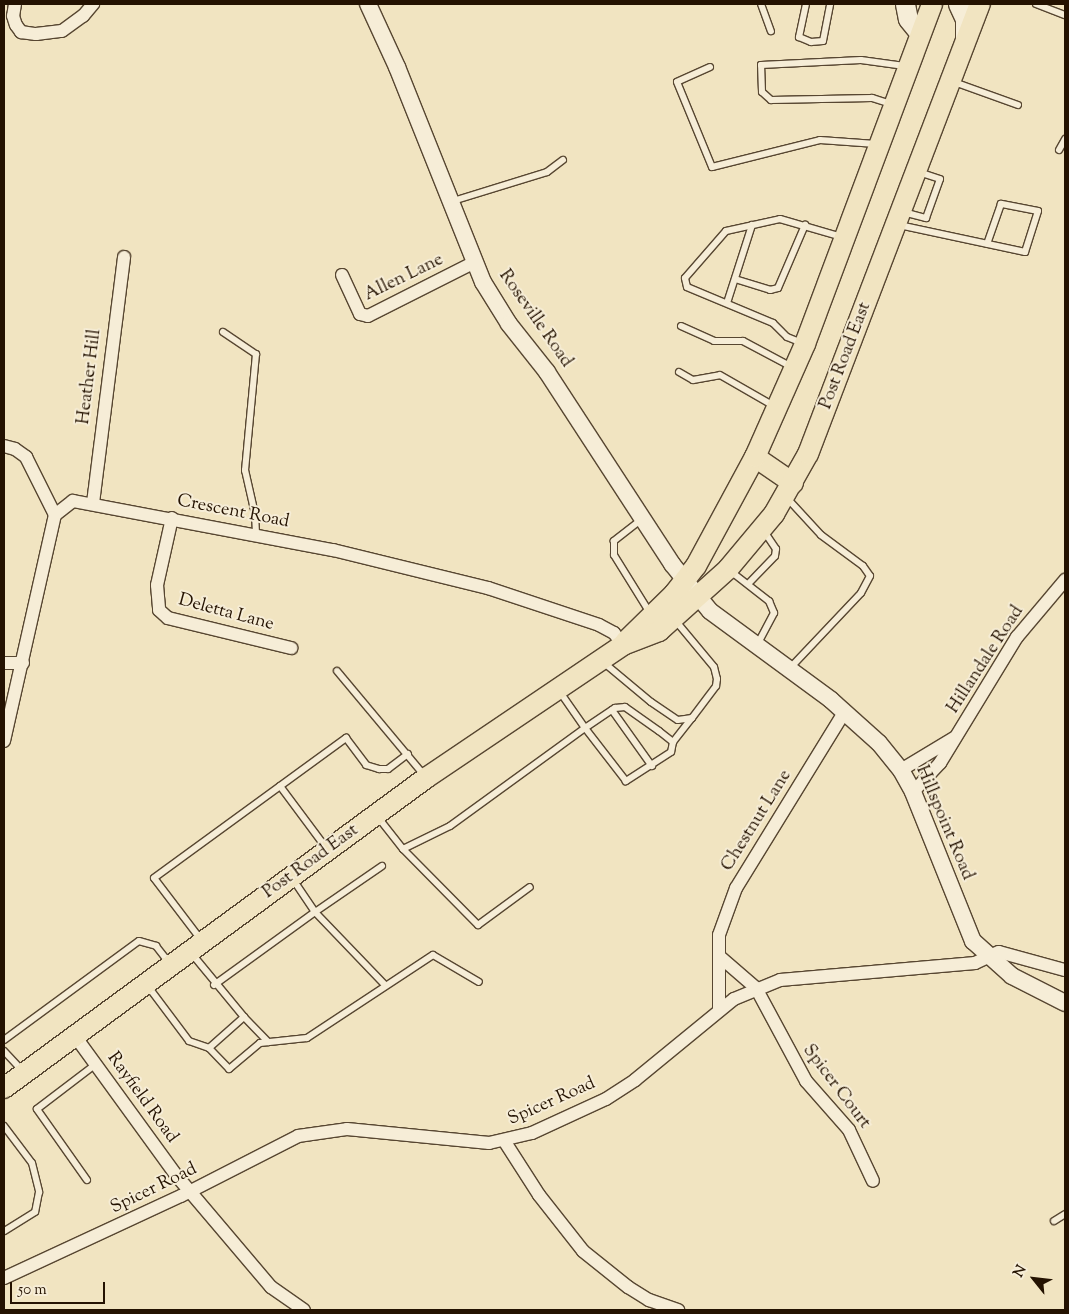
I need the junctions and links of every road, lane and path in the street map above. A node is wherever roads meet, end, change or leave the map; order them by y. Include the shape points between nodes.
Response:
1 (15, 4) edge
2 (93, 4) edge
3 (368, 4) edge
4 (761, 4) edge
5 (806, 4) edge
6 (830, 4) edge
7 (904, 4) edge
8 (932, 4) edge
9 (958, 4) edge
10 (980, 4) edge
11 (1036, 4) edge
12 (1065, 15) edge
13 (771, 31) dead end
14 (920, 34) junction
15 (965, 44) junction
16 (909, 66) junction
17 (710, 67) dead end
18 (951, 82) junction
19 (894, 105) junction
20 (1018, 105) dead end
21 (1065, 138) edge
22 (880, 144) junction
23 (1060, 150) dead end
24 (563, 160) dead end
25 (451, 201) junction
26 (900, 218) junction
27 (752, 225) junction
28 (805, 226) junction
29 (845, 238) junction
30 (987, 244) junction
31 (124, 257) dead end
32 (475, 262) junction
33 (342, 275) dead end
34 (735, 279) junction
35 (727, 304) junction
36 (681, 326) dead end
37 (223, 332) dead end
38 (805, 344) junction
39 (796, 368) junction
40 (679, 372) dead end
41 (778, 408) junction
42 (4, 446) edge
43 (755, 457) junction
44 (789, 490) junction
45 (93, 502) junction
46 (55, 515) junction
47 (172, 518) junction
48 (643, 519) junction
49 (762, 530) junction
50 (256, 534) junction
51 (728, 569) junction
52 (1065, 580) edge
53 (685, 582) junction
54 (749, 582) junction
55 (699, 598) junction
56 (650, 614) junction
57 (674, 620) junction
58 (623, 645) junction
59 (756, 646) junction
60 (291, 648) dead end
61 (600, 659) junction
62 (4, 663) edge
63 (23, 663) junction
64 (789, 669) junction
65 (337, 671) dead end
66 (558, 688) junction
67 (612, 710) junction
68 (845, 712) junction
69 (692, 718) junction
70 (585, 728) junction
71 (956, 737) junction
72 (4, 741) edge
73 (673, 742) junction
74 (408, 754) junction
75 (652, 766) junction
76 (901, 770) junction
77 (426, 778) junction
78 (280, 786) junction
79 (913, 792) junction
80 (376, 815) junction
81 (403, 849) junction
82 (328, 850) junction
83 (382, 866) dead end
84 (291, 876) junction
85 (530, 887) dead end
86 (315, 912) junction
87 (196, 946) junction
88 (719, 956) junction
89 (989, 957) junction
90 (171, 965) junction
91 (1065, 970) edge
92 (479, 982) dead end
93 (146, 984) junction
94 (214, 984) junction
95 (385, 985) junction
96 (756, 988) junction
97 (1065, 1003) edge
98 (718, 1010) junction
99 (244, 1017) junction
100 (76, 1036) junction
101 (4, 1040) edge
102 (268, 1042) junction
103 (209, 1048) junction
104 (4, 1051) edge
105 (96, 1064) junction
106 (25, 1072) junction
107 (4, 1088) edge
108 (4, 1126) edge
109 (504, 1142) junction
110 (87, 1180) dead end
111 (873, 1181) dead end
112 (191, 1191) junction
113 (1065, 1214) edge
114 (1054, 1221) dead end
115 (4, 1231) edge
116 (4, 1278) edge
117 (304, 1310) edge
118 (678, 1310) edge

1 - 2 street via 12,16 20,32 36,34 62,31
3 - 25 street, Roseville Road
4 - 13 lane
5 - 6 lane via 799,37 811,42 823,41
7 - 14 main road via 908,19
8 - 14 main road, Post Road East
9 - 15 main road via 965,19
10 - 15 main road, Post Road East
11 - 12 lane
14 - 16 main road, Post Road East
15 - 18 main road, Post Road East
16 - 19 main road, Post Road East
16 - 19 lane via 861,60 761,66 762,92 770,100 872,98
17 - 22 lane via 677,82 712,167 820,140
18 - 20 lane
18 - 26 main road, Post Road East
19 - 22 main road, Post Road East
21 - 23 lane
22 - 29 main road, Post Road East
24 - 25 lane via 547,172
25 - 32 street, Roseville Road
26 - 30 lane
26 - 44 main road, Post Road East via 816,434
27 - 28 lane via 780,219
27 - 34 lane
27 - 35 lane via 726,231 685,278 687,286
28 - 29 lane
28 - 34 lane via 778,288 770,290
29 - 38 main road, Post Road East
30 - 30 lane via 1001,204 1038,211 1025,252
31 - 45 street, Heather Hill
32 - 33 street, Allen Lane via 368,316 360,314
32 - 48 street, Roseville Road via 493,301 547,372
34 - 35 lane
35 - 38 lane via 773,323 787,337
36 - 39 lane via 714,341 743,341
37 - 50 lane via 256,354 245,470
38 - 39 main road, Post Road East
39 - 41 main road, Post Road East
40 - 41 lane via 693,380 720,376
41 - 43 main road, Post Road East
42 - 46 street via 26,457
43 - 44 main road
43 - 53 main road, Post Road East via 718,529
44 - 49 main road, Post Road East
44 - 64 lane via 821,535 863,566 870,576 861,593
45 - 46 street, Crescent Road via 73,501
45 - 47 street, Crescent Road
46 - 63 street
47 - 50 street, Crescent Road
47 - 60 street, Deletta Lane via 157,585 159,610 168,618
48 - 53 street, Roseville Road
48 - 56 lane via 620,533 614,541 614,555
49 - 51 main road, Post Road East
49 - 54 lane via 776,549 775,556
50 - 58 street, Crescent Road via 488,588 604,627
51 - 54 lane
51 - 55 main road, Post Road East
52 - 71 street, Hillandale Road via 1017,637
53 - 55 street, Hillspoint Road
53 - 56 main road, Post Road East
54 - 59 lane via 769,601 774,614
55 - 57 main road, Post Road East
55 - 59 street, Hillspoint Road
56 - 58 main road, Post Road East
57 - 58 main road, Post Road East via 659,631
57 - 69 lane via 714,667 717,679 716,686
58 - 61 main road, Post Road East
59 - 64 street, Hillspoint Road
61 - 66 main road, Post Road East
61 - 69 lane via 671,716 678,720
62 - 63 street
63 - 72 street
64 - 68 street, Hillspoint Road
65 - 74 lane
66 - 70 lane
66 - 77 main road, Post Road East
67 - 70 lane
67 - 73 lane via 625,707
67 - 75 lane
68 - 76 street, Hillspoint Road via 879,743
68 - 88 street, Chestnut Lane via 736,888 719,935
69 - 73 lane
70 - 75 lane via 626,781
70 - 81 lane via 450,826
71 - 76 street, Hillandale Road
71 - 79 street, Hillandale Road via 929,778
73 - 75 lane via 671,752
74 - 77 lane
74 - 78 lane via 388,769 379,769 366,765 346,738
76 - 79 street, Hillspoint Road
77 - 80 main road, Post Road East
78 - 82 lane
78 - 87 lane via 154,878
79 - 89 street, Hillspoint Road via 964,926
80 - 81 lane
80 - 82 main road, Post Road East
81 - 85 lane via 478,926
82 - 84 main road, Post Road East
83 - 86 lane
84 - 86 lane
84 - 87 main road, Post Road East
86 - 94 lane
86 - 95 lane
87 - 90 main road, Post Road East
87 - 94 lane
88 - 96 street
88 - 98 street, Chestnut Lane
89 - 91 street, Spicer Road via 999,952
89 - 96 street, Spicer Road via 975,963 780,980
89 - 97 street, Hillspoint Road via 1012,976
90 - 93 main road, Post Road East
90 - 101 lane via 156,946 139,941
92 - 95 lane via 433,955
93 - 100 main road, Post Road East
93 - 103 lane via 189,1041
94 - 99 lane
95 - 102 lane via 307,1038
96 - 98 street, Spicer Road
96 - 111 street, Spicer Court via 806,1081 849,1130
98 - 109 street, Spicer Road via 635,1080 606,1099 549,1127
99 - 102 lane
99 - 103 lane
100 - 105 street, Rayfield Road
100 - 106 main road, Post Road East
102 - 103 lane via 260,1043 229,1069
104 - 106 lane
105 - 110 lane via 37,1109
105 - 112 street, Rayfield Road
106 - 107 main road, Post Road East
108 - 115 lane via 32,1163 39,1192 35,1212
109 - 112 street, Spicer Road via 464,1142 358,1130 316,1132 283,1141
109 - 118 street via 539,1195 583,1251 628,1287 649,1300
112 - 116 street, Spicer Road
112 - 117 street, Rayfield Road via 271,1287
113 - 114 lane

